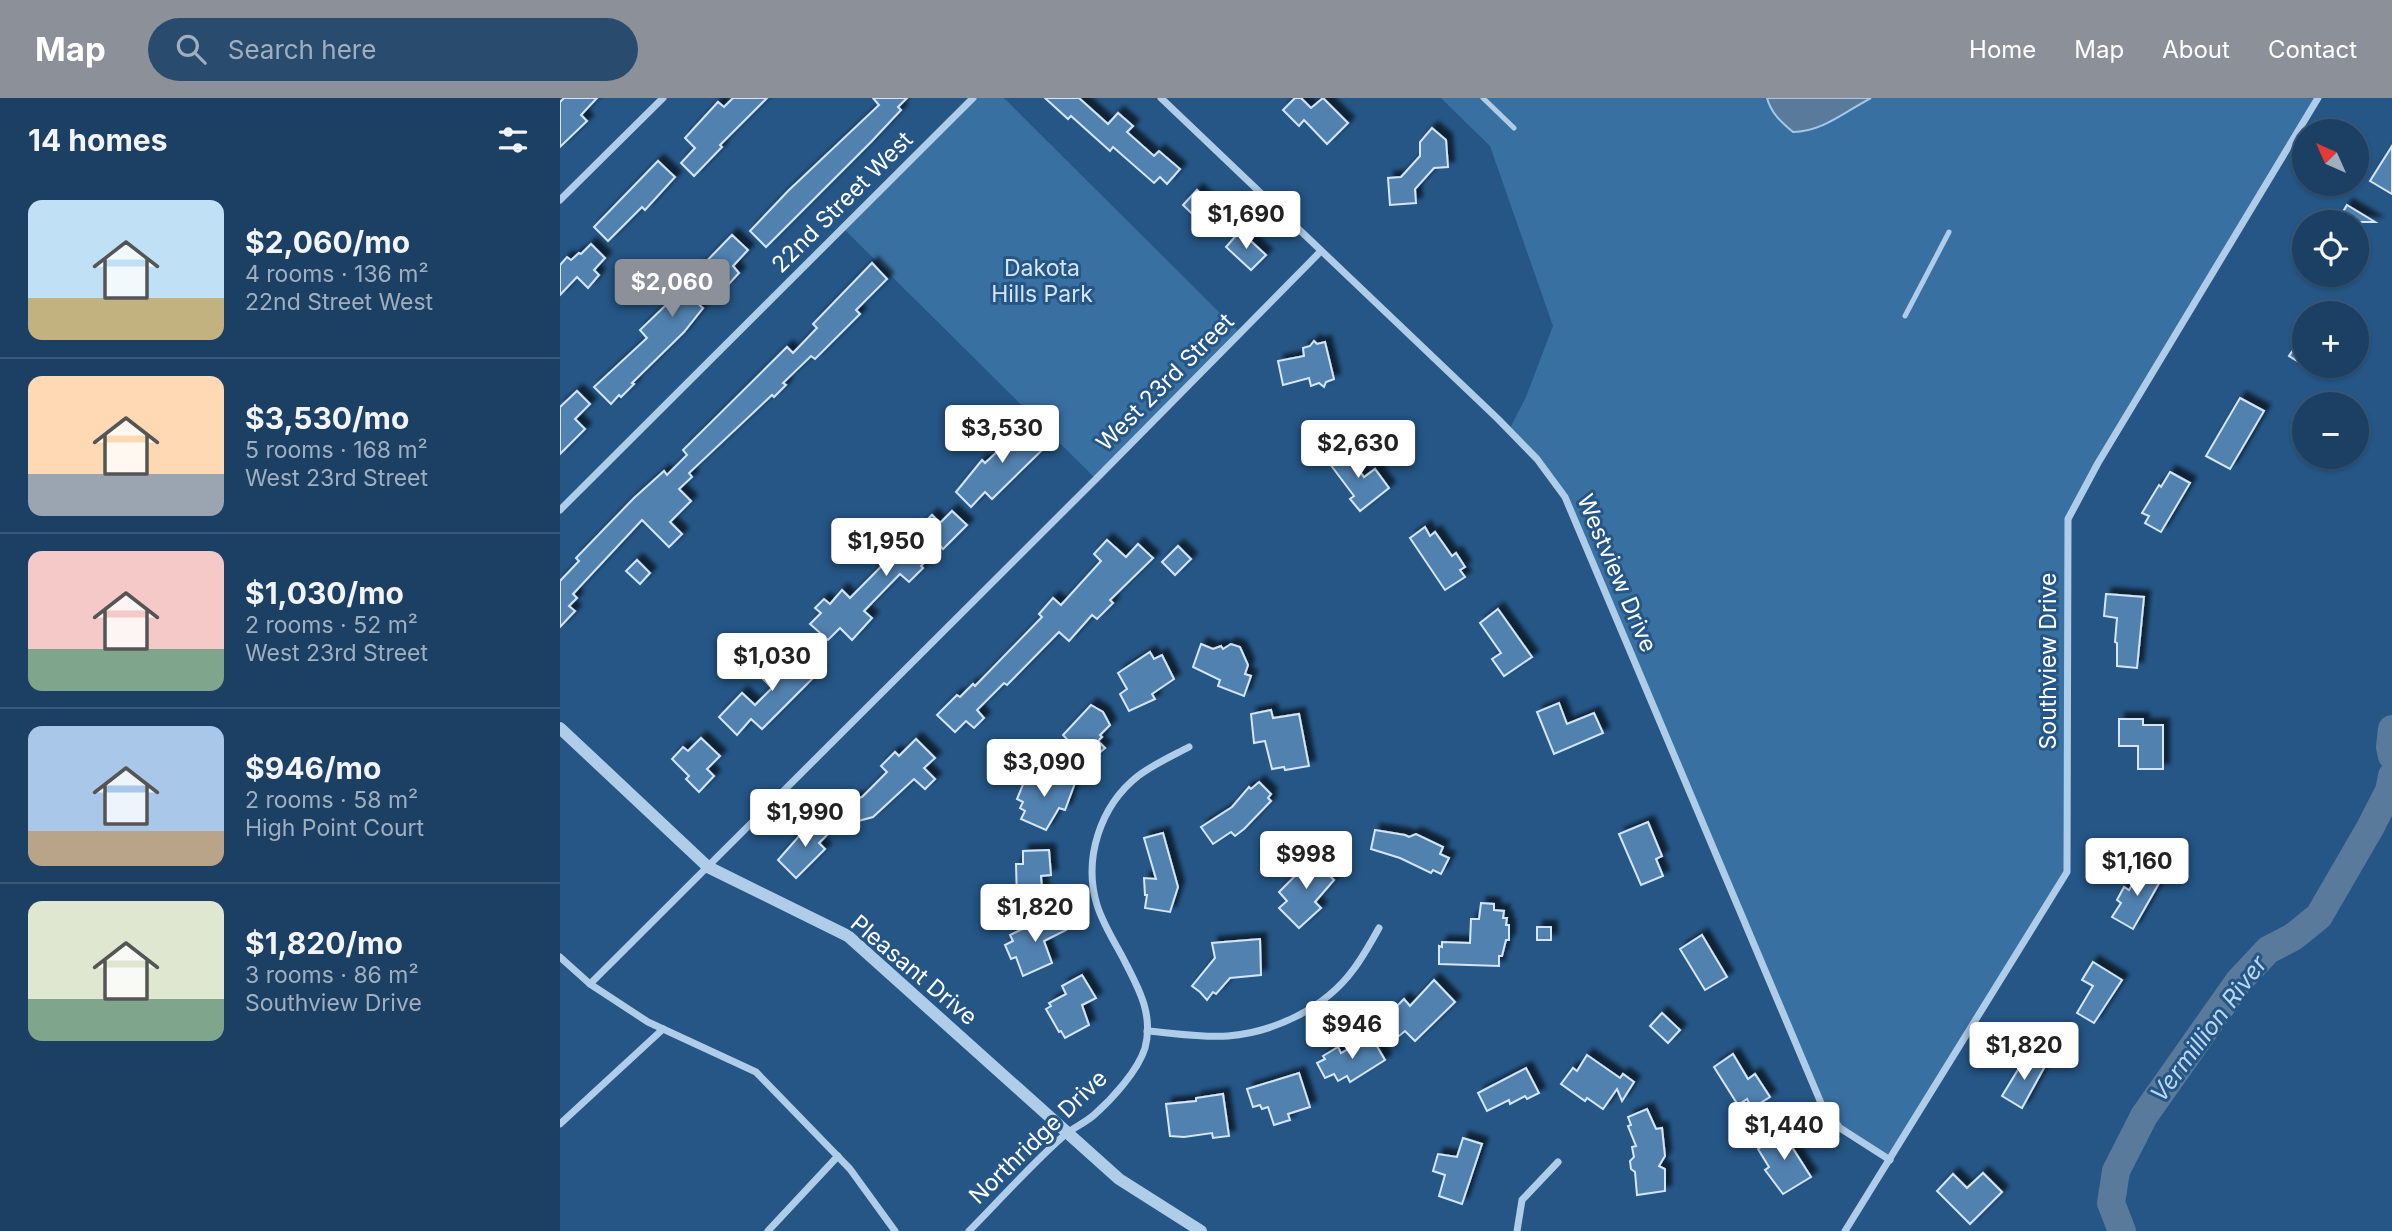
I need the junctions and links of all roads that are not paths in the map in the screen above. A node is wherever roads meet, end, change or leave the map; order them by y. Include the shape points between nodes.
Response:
1 (663, 98) edge
2 (973, 98) edge
3 (1161, 98) edge
4 (1483, 98) edge
5 (2318, 98) edge
6 (1514, 128) dead end
7 (560, 201) edge
8 (1949, 232) dead end
9 (1321, 251) junction
10 (1905, 316) dead end
11 (560, 510) edge
12 (560, 729) edge
13 (1189, 747) dead end
14 (708, 867) junction
15 (1379, 928) dead end
16 (560, 957) edge
17 (590, 984) junction
18 (663, 1029) junction
19 (1147, 1031) junction
20 (560, 1124) edge
21 (1067, 1133) junction
22 (838, 1156) junction
23 (1889, 1160) junction
24 (1558, 1162) dead end
25 (768, 1231) edge
26 (895, 1231) edge
27 (969, 1231) edge
28 (1201, 1231) edge
29 (1517, 1231) edge
30 (1845, 1231) edge

1 - 7 street
2 - 11 street, 22nd Street West
3 - 9 street, Westview Drive
4 - 6 lane
5 - 23 street, Southview Drive via 2068,519 2067,872
8 - 10 lane
9 - 14 street, West 23rd Street
9 - 23 street, Westview Drive via 1504,425 1537,459 1565,498 1821,1103 1840,1128
12 - 14 street, Pleasant Drive
13 - 19 street via 1140,775 1124,790 1104,817 1094,849 1097,906 1143,998
14 - 17 street, West 23rd Street
14 - 21 street, Pleasant Drive via 848,936
15 - 19 street via 1345,979 1318,1003 1286,1021 1227,1036
16 - 17 street
17 - 18 street
18 - 20 street
18 - 22 street via 757,1072
19 - 21 street, Northridge Drive via 1133,1073 1093,1115
21 - 27 street, Northridge Drive
21 - 28 street, Pleasant Drive via 1119,1179
22 - 25 street
22 - 26 street
23 - 30 street, Southview Drive
24 - 29 street via 1522,1200

